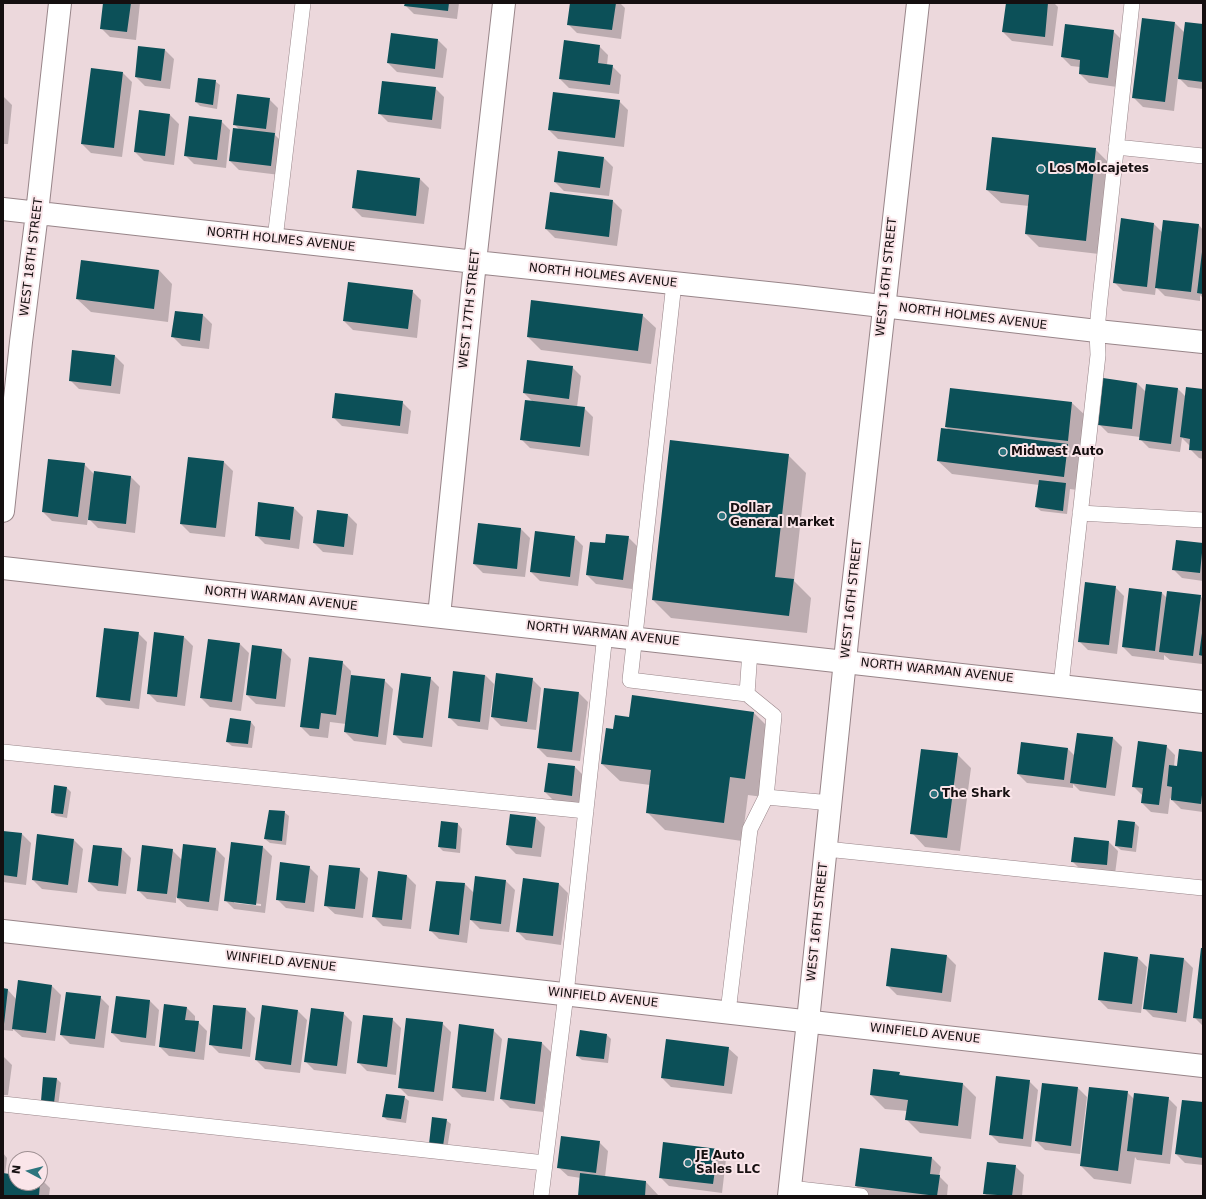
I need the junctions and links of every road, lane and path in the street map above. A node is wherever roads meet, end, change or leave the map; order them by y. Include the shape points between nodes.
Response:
1 (60, 3) edge
2 (303, 3) edge
3 (504, 3) edge
4 (918, 3) edge
5 (1132, 3) edge
6 (1116, 147) junction
7 (1203, 156) edge
8 (3, 209) edge
9 (38, 213) junction
10 (275, 239) junction
11 (475, 262) junction
12 (674, 283) junction
13 (884, 306) junction
14 (1097, 331) junction
15 (1203, 342) edge
16 (3, 511) edge
17 (1080, 513) junction
18 (1203, 520) edge
19 (3, 568) edge
20 (439, 616) junction
21 (605, 634) junction
22 (635, 638) junction
23 (750, 651) junction
24 (846, 661) junction
25 (1061, 685) junction
26 (747, 694) junction
27 (1203, 702) edge
28 (3, 752) edge
29 (766, 797) junction
30 (831, 803) junction
31 (586, 811) junction
32 (826, 849) junction
33 (1203, 888) edge
34 (3, 931) edge
35 (566, 994) junction
36 (728, 1012) junction
37 (808, 1021) junction
38 (1203, 1066) edge
39 (3, 1104) edge
40 (545, 1163) junction
41 (789, 1192) edge
42 (541, 1196) edge
43 (860, 1196) edge

1 - 9 street, WEST 18TH STREET
2 - 10 lane
3 - 11 street, WEST 17TH STREET
4 - 13 street, WEST 16TH STREET
5 - 6 lane
6 - 7 lane
6 - 14 lane
8 - 9 street, NORTH HOLMES AVENUE
9 - 10 street, NORTH HOLMES AVENUE
9 - 16 street, WEST 18TH STREET
10 - 11 street, NORTH HOLMES AVENUE
11 - 12 street, NORTH HOLMES AVENUE
11 - 20 street, WEST 17TH STREET
12 - 13 street, NORTH HOLMES AVENUE
12 - 22 lane
13 - 14 street, NORTH HOLMES AVENUE
13 - 24 street, WEST 16TH STREET
14 - 15 street, NORTH HOLMES AVENUE
14 - 17 lane via 1098,355
17 - 18 lane
17 - 25 lane
19 - 20 street, NORTH WARMAN AVENUE
20 - 21 street, NORTH WARMAN AVENUE
21 - 22 street, NORTH WARMAN AVENUE
21 - 31 lane
22 - 23 street, NORTH WARMAN AVENUE
22 - 26 lane via 630,680
23 - 24 street, NORTH WARMAN AVENUE
23 - 26 lane
24 - 25 street, NORTH WARMAN AVENUE
24 - 30 street, WEST 16TH STREET
25 - 27 street, NORTH WARMAN AVENUE
26 - 29 lane via 774,716
28 - 31 lane
29 - 30 lane
29 - 36 lane via 750,829
30 - 32 street, WEST 16TH STREET
31 - 35 lane
32 - 33 lane
32 - 37 street, WEST 16TH STREET
34 - 35 street, WINFIELD AVENUE
35 - 36 street, WINFIELD AVENUE
35 - 40 lane
36 - 37 street, WINFIELD AVENUE
37 - 38 street, WINFIELD AVENUE
37 - 41 street, WEST 16TH STREET
39 - 40 lane
40 - 42 lane
41 - 43 lane

